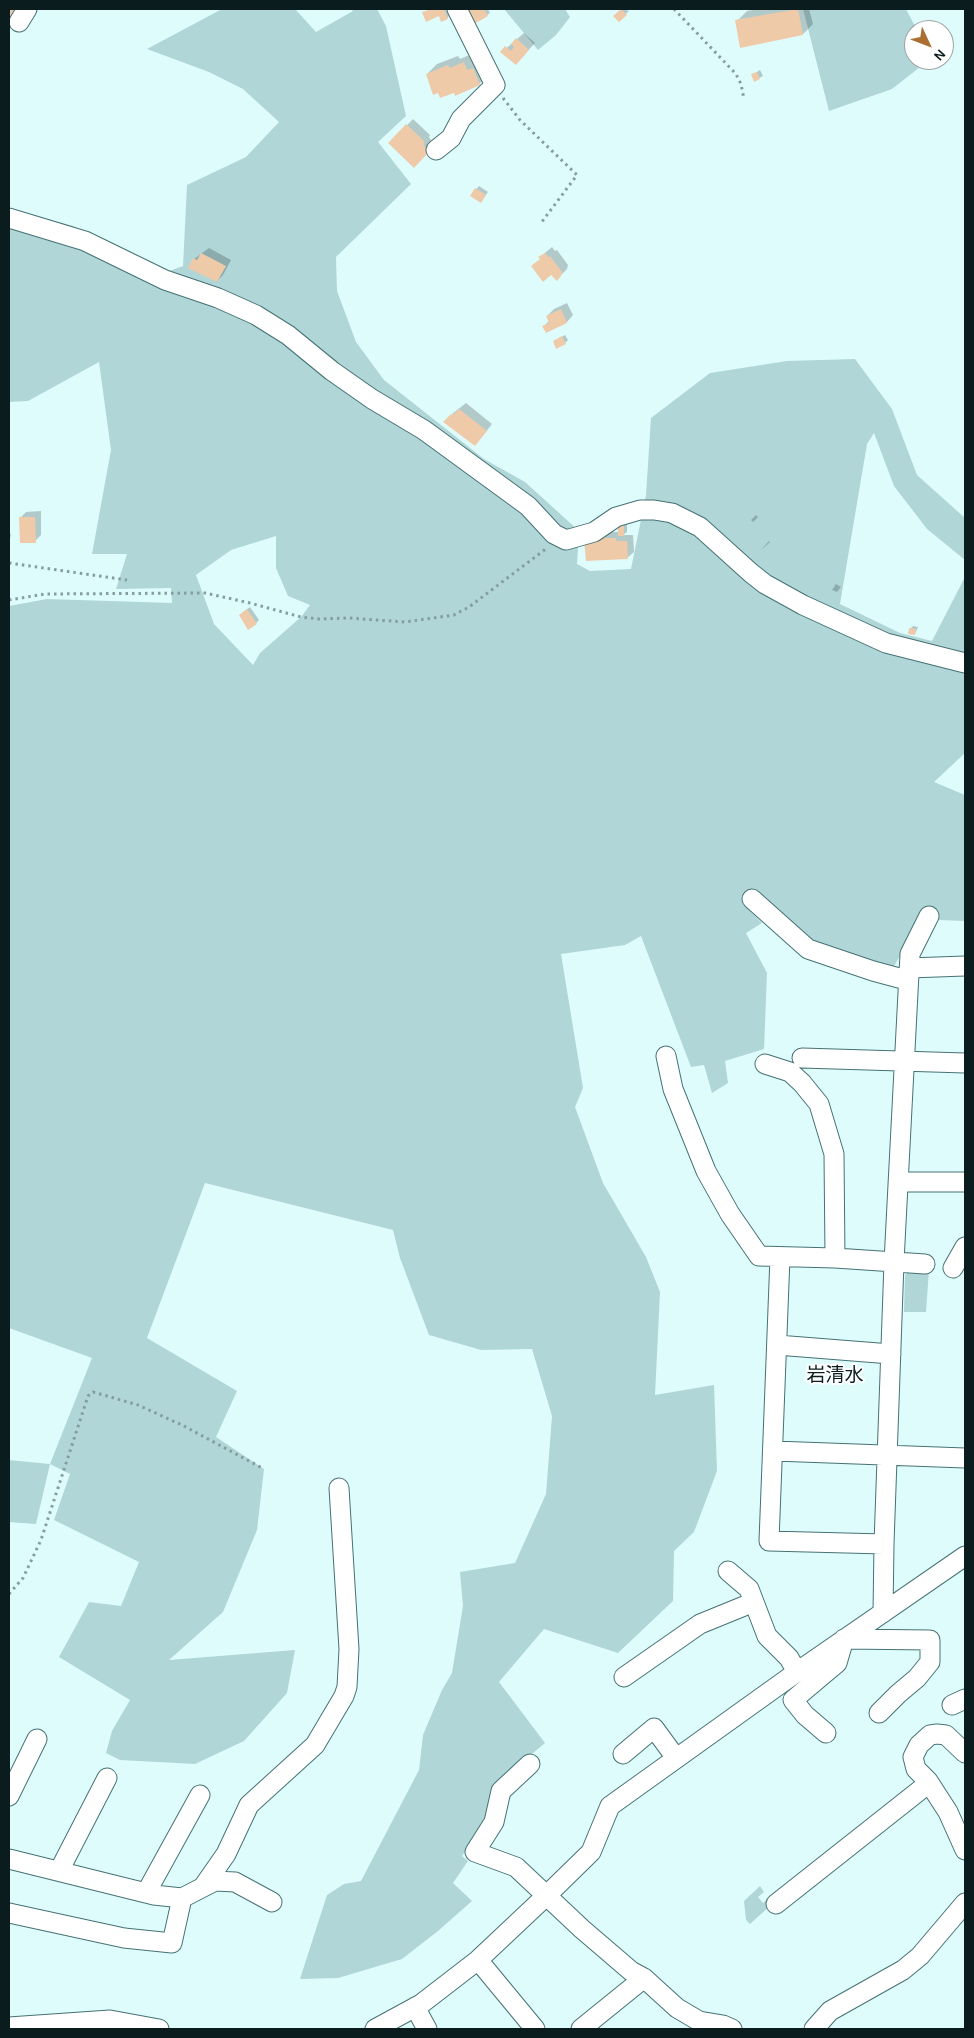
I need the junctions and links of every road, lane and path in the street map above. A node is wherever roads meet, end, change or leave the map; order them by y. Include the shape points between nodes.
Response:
1 (457, 9) edge
2 (674, 9) edge
3 (495, 85) junction
4 (744, 99) dead end
5 (436, 150) dead end
6 (9, 218) edge
7 (541, 223) dead end
8 (561, 538) junction
9 (9, 563) edge
10 (127, 580) dead end
11 (9, 600) edge
12 (965, 663) edge
13 (752, 899) dead end
14 (930, 916) dead end
15 (965, 966) edge
16 (909, 973) junction
17 (666, 1056) dead end
18 (802, 1058) dead end
19 (904, 1061) junction
20 (965, 1063) edge
21 (766, 1064) dead end
22 (899, 1182) junction
23 (965, 1182) edge
24 (965, 1247) edge
25 (780, 1257) junction
26 (835, 1258) junction
27 (894, 1262) junction
28 (925, 1264) dead end
29 (953, 1268) dead end
30 (777, 1345) junction
31 (891, 1354) junction
32 (774, 1451) junction
33 (887, 1455) junction
34 (965, 1458) edge
35 (264, 1469) dead end
36 (339, 1488) dead end
37 (884, 1544) junction
38 (965, 1556) edge
39 (728, 1571) dead end
40 (9, 1594) edge
41 (754, 1602) junction
42 (883, 1613) junction
43 (844, 1640) junction
44 (797, 1672) junction
45 (624, 1677) dead end
46 (879, 1713) dead end
47 (826, 1733) dead end
48 (36, 1739) dead end
49 (965, 1753) edge
50 (623, 1754) dead end
51 (676, 1758) junction
52 (530, 1764) dead end
53 (107, 1778) dead end
54 (929, 1783) junction
55 (200, 1795) dead end
56 (9, 1796) edge
57 (965, 1850) edge
58 (9, 1859) edge
59 (59, 1872) junction
60 (203, 1887) junction
61 (146, 1893) junction
62 (546, 1896) junction
63 (182, 1898) junction
64 (272, 1902) dead end
65 (965, 1903) edge
66 (776, 1904) dead end
67 (9, 1913) edge
68 (478, 1960) junction
69 (644, 1978) junction
70 (415, 2008) junction
71 (704, 2025) edge
72 (9, 2027) edge
73 (158, 2029) edge
74 (375, 2029) edge
75 (427, 2029) edge
76 (535, 2029) edge
77 (581, 2029) edge
78 (732, 2029) edge
79 (814, 2029) edge

1 - 3 street
2 - 4 path via 736,74
3 - 5 street via 461,119 451,138
3 - 7 path via 520,120 577,175
6 - 8 street via 85,240 165,280 235,304 256,315 528,506
8 - 11 path via 469,608 454,616 424,620 301,617 205,594 45,594
8 - 12 street via 566,540 594,532 616,518 640,510 672,513 700,527 765,584 803,605 886,643
9 - 10 path
13 - 16 street via 808,949 899,978
14 - 16 street via 910,954
15 - 16 street
16 - 19 street
17 - 25 street via 684,1119 730,1214 759,1256
18 - 19 street
19 - 20 street
19 - 22 street
21 - 26 street via 790,1072 819,1104 834,1154
22 - 23 street
22 - 27 street
24 - 29 street
25 - 26 street
25 - 30 street
26 - 27 street
27 - 28 street
27 - 31 street
30 - 31 street
30 - 32 street
31 - 33 street
32 - 33 street
32 - 37 street via 769,1541
33 - 34 street
33 - 37 street
35 - 40 path via 138,1405 93,1392 88,1396 41,1540 23,1578
36 - 60 street via 349,1649 344,1696 315,1745 249,1806 226,1854
37 - 42 street
38 - 42 street
39 - 41 street via 749,1589
41 - 44 street via 767,1636 789,1658
41 - 45 street via 700,1624
42 - 43 street
43 - 44 street
43 - 46 street via 930,1640 930,1662
43 - 47 street via 837,1663 793,1700
44 - 51 street
48 - 56 street
49 - 54 street via 946,1735 930,1735 919,1745 913,1757 916,1769
50 - 51 street via 654,1728
51 - 62 street via 610,1806 591,1852
52 - 62 street via 501,1791 494,1822 475,1852 516,1867
53 - 59 street
54 - 57 street via 948,1812
54 - 66 street
55 - 61 street
58 - 59 street
59 - 61 street
60 - 63 street
60 - 64 street via 216,1881 235,1882
61 - 63 street
62 - 68 street
62 - 69 street
63 - 67 street via 172,1943 124,1938
65 - 79 street via 920,1956 903,1970 830,2011
68 - 70 street
68 - 76 street
69 - 71 street via 677,2008
69 - 77 street
70 - 74 street
70 - 75 street
71 - 78 street
72 - 73 street via 110,2020

